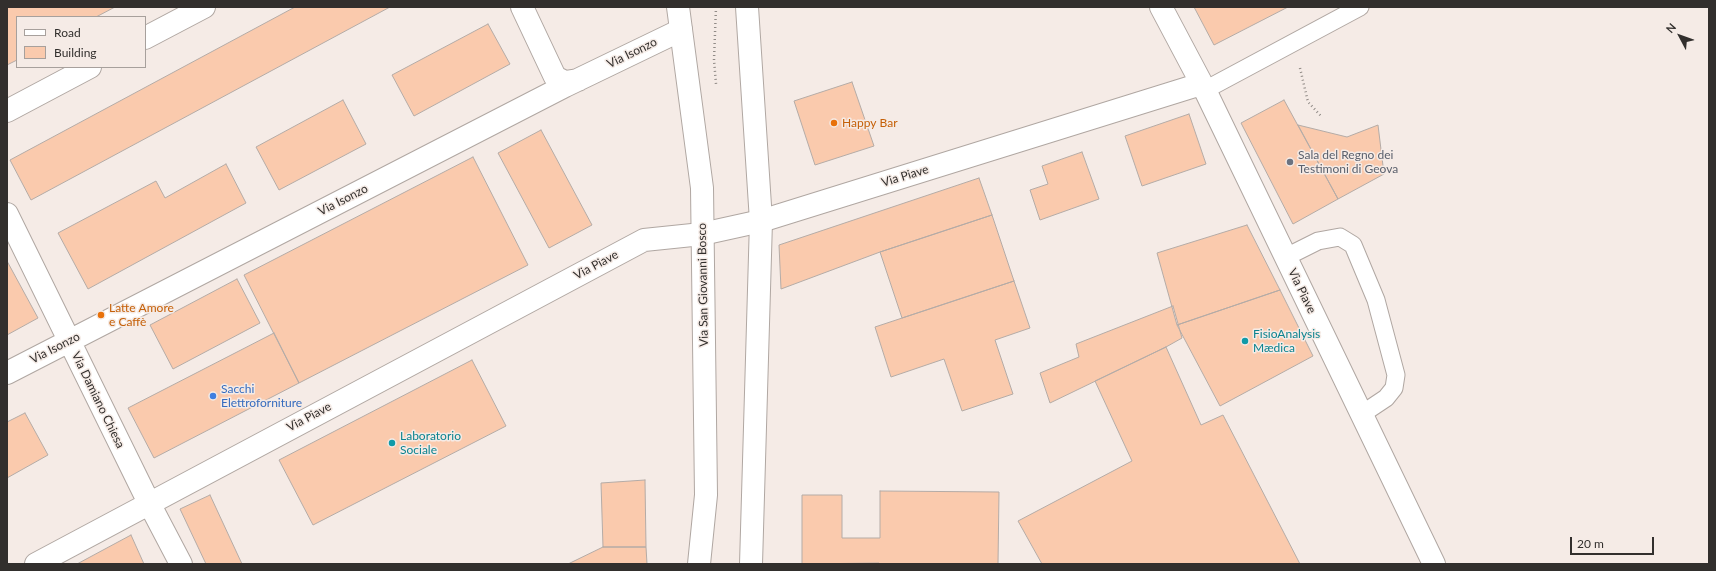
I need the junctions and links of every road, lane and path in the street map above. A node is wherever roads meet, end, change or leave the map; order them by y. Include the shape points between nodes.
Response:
1 (204, 7) edge
2 (522, 7) edge
3 (678, 7) edge
4 (716, 7) edge
5 (747, 7) edge
6 (1161, 7) edge
7 (1337, 7) edge
8 (1360, 7) edge
9 (681, 30) junction
10 (146, 37) edge
11 (714, 60) dead end
12 (88, 68) edge
13 (1300, 68) dead end
14 (578, 80) junction
15 (1202, 85) junction
16 (7, 111) edge
17 (1321, 116) dead end
18 (7, 214) edge
19 (761, 221) junction
20 (702, 234) junction
21 (1286, 257) junction
22 (69, 340) junction
23 (7, 373) edge
24 (1362, 414) junction
25 (149, 503) junction
26 (36, 564) edge
27 (181, 564) edge
28 (699, 564) edge
29 (751, 564) edge
30 (1434, 564) edge

1 - 10 street
2 - 14 street via 555,77 565,82
3 - 9 street, Via San Giovanni Bosco
4 - 11 path
5 - 19 street
6 - 15 street, Via Piave
7 - 15 lane
8 - 15 lane
9 - 14 street, Via Isonzo
9 - 20 street, Via San Giovanni Bosco via 702,188
12 - 16 street
13 - 17 path via 1308,102
14 - 22 street, Via Isonzo
15 - 19 street, Via Piave
15 - 21 street, Via Piave
18 - 22 street, Via Damiano Chiesa
19 - 20 street, Via Piave
19 - 29 street
20 - 25 street, Via Piave via 644,240
20 - 28 street, Via San Giovanni Bosco via 706,495
21 - 24 street, Via Piave
21 - 24 lane via 1318,241 1340,237 1353,245 1376,300 1396,375 1394,388 1386,398
22 - 23 street, Via Isonzo
22 - 25 street, Via Damiano Chiesa
24 - 30 street, Via Piave
25 - 26 street, Via Piave
25 - 27 street, Via Damiano Chiesa

